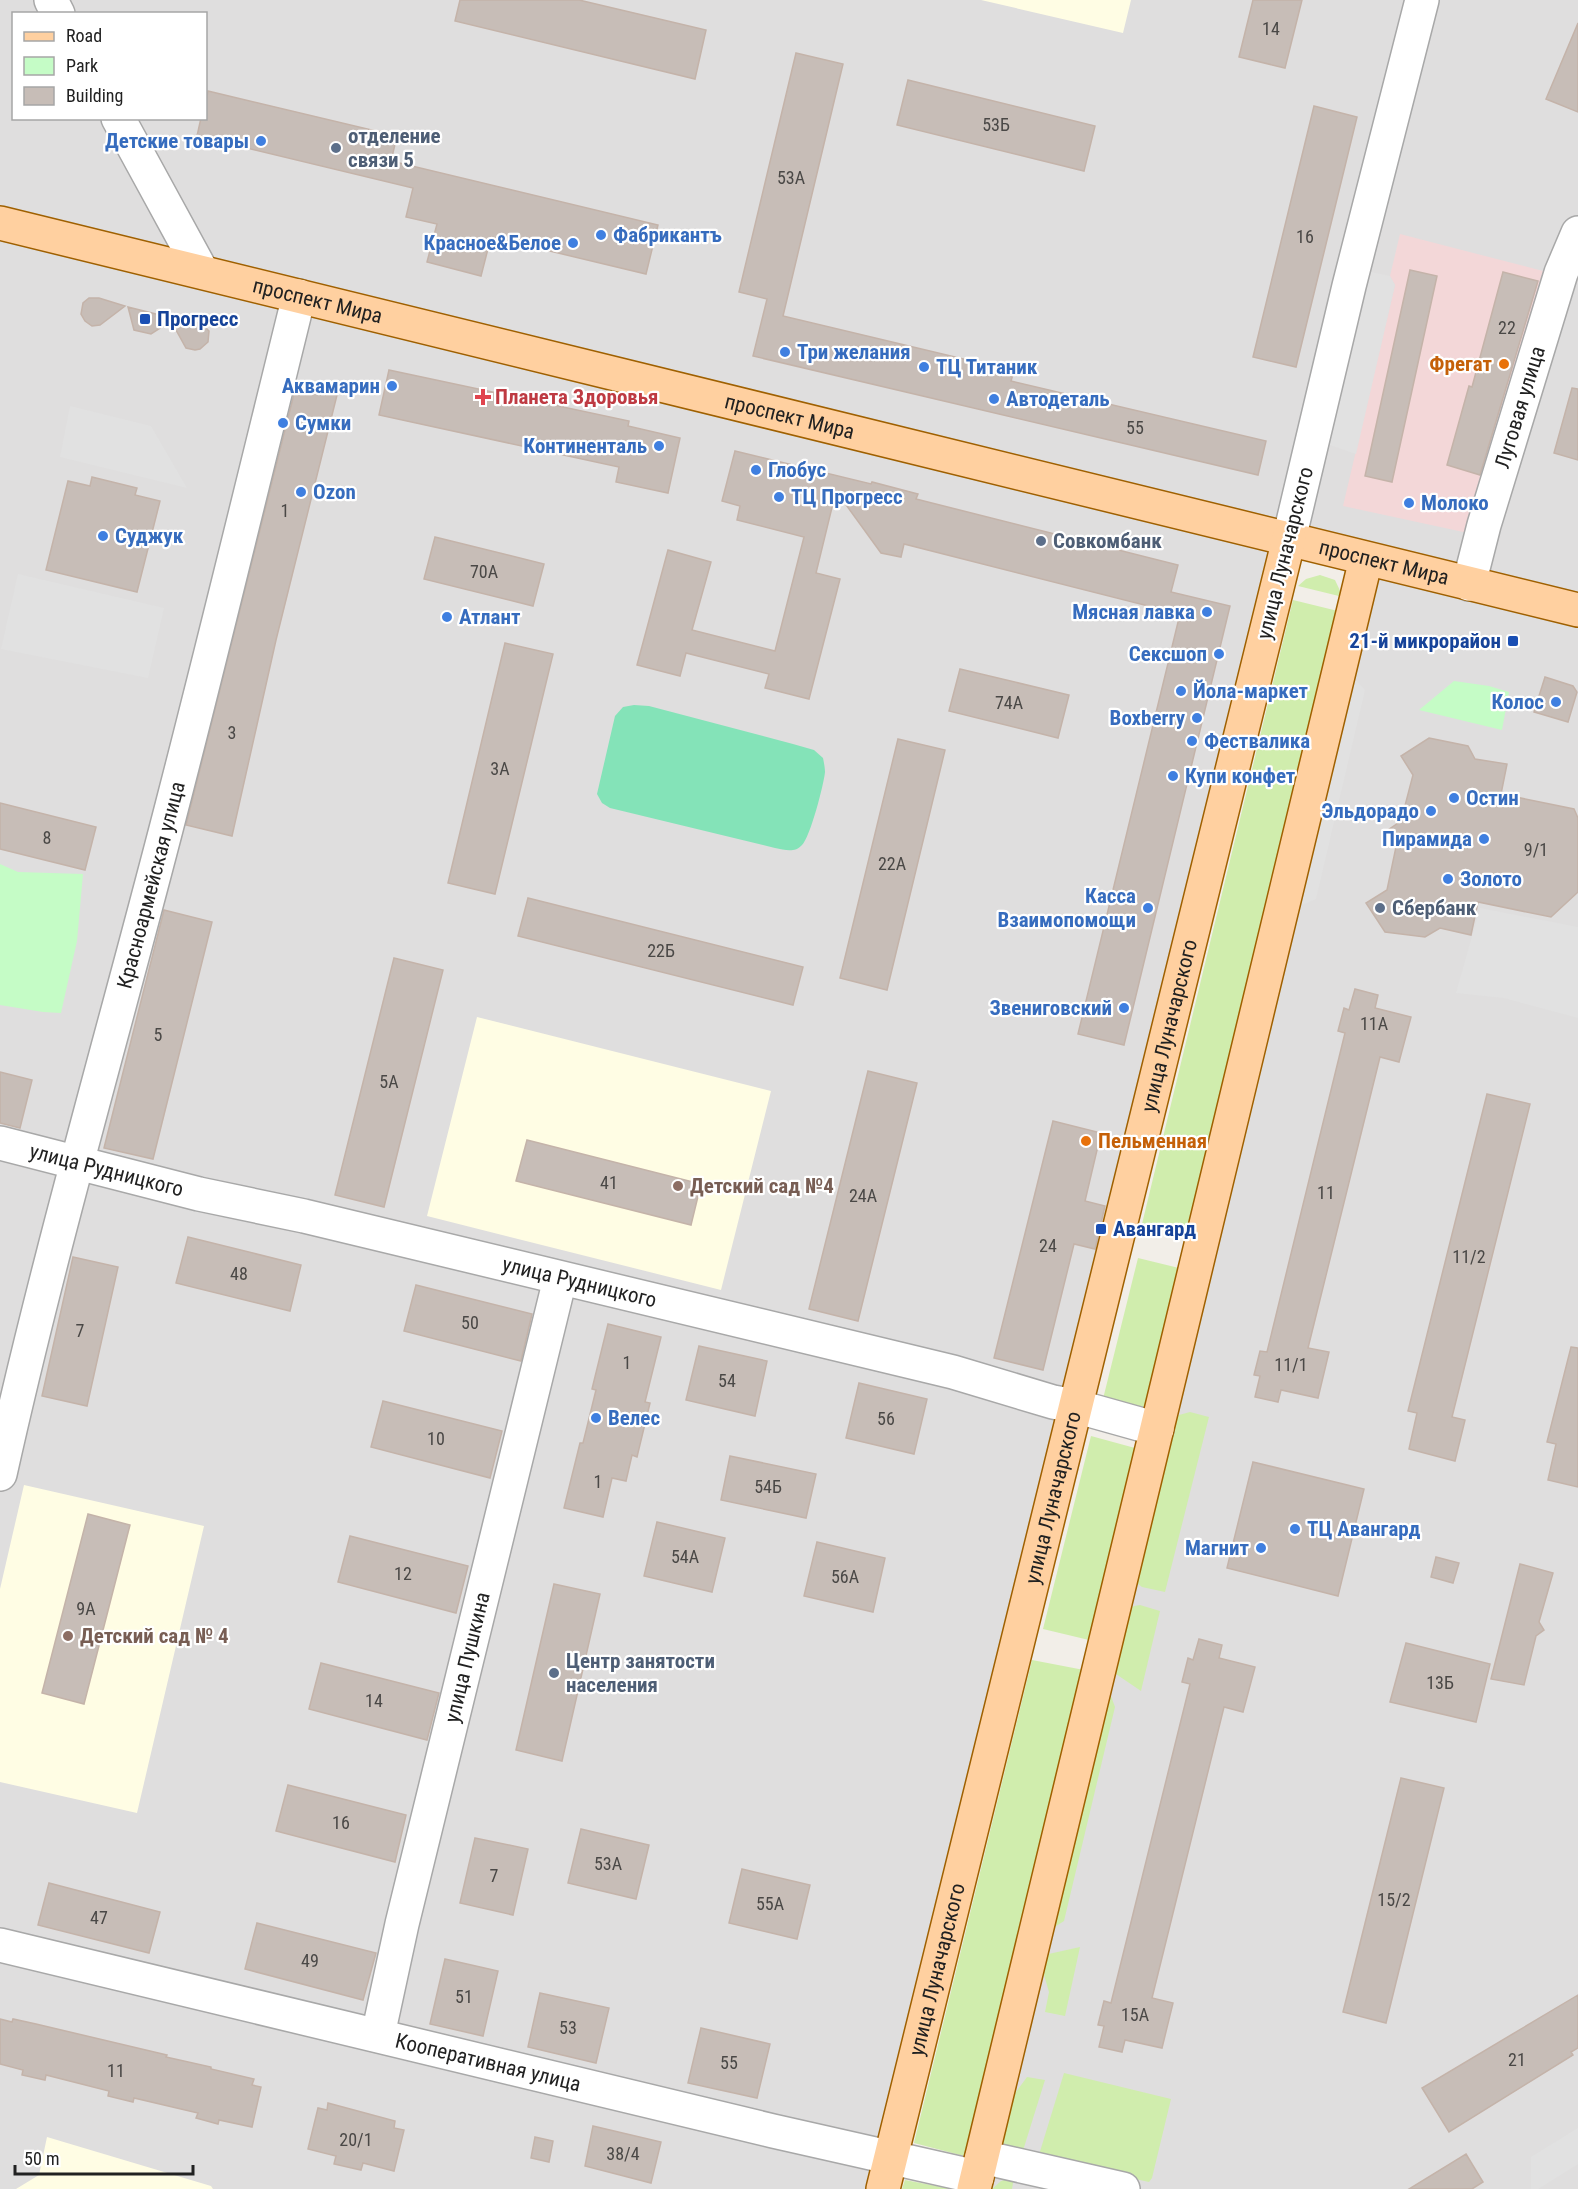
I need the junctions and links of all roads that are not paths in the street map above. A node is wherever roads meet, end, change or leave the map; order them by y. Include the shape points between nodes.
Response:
1 (1422, 0) edge
2 (119, 120) edge
3 (0, 222) edge
4 (1578, 233) edge
5 (202, 272) junction
6 (298, 296) junction
7 (1289, 539) junction
8 (1366, 559) junction
9 (1470, 584) junction
10 (1578, 610) edge
11 (0, 1143) edge
12 (77, 1163) junction
13 (560, 1279) junction
14 (1076, 1406) junction
15 (1157, 1429) junction
16 (0, 1474) edge
17 (0, 1945) edge
18 (378, 2035) junction
19 (890, 2157) junction
20 (978, 2174) edge
21 (883, 2189) edge
22 (1122, 2189) edge

1 - 7 street, улица Луначарского
2 - 5 street
3 - 5 main road, проспект Мира
4 - 9 street, Луговая улица via 1561,273 1484,525
5 - 6 main road, проспект Мира
6 - 7 main road, проспект Мира
6 - 12 street, Красноармейская улица via 172,809
7 - 8 main road, проспект Мира
7 - 14 main road, улица Луначарского
8 - 9 main road, проспект Мира
8 - 15 main road
9 - 10 main road, проспект Мира
11 - 12 street, улица Рудницкого
12 - 13 street, улица Рудницкого
12 - 16 street, Красноармейская улица
13 - 14 street, улица Рудницкого via 953,1372
13 - 18 street, улица Пушкина
14 - 15 street, улица Рудницкого
14 - 19 main road, улица Луначарского
15 - 20 main road
17 - 18 street, Кооперативная улица
18 - 19 street, Кооперативная улица
19 - 20 street, Кооперативная улица
19 - 21 main road, улица Луначарского
20 - 22 street, Кооперативная улица

